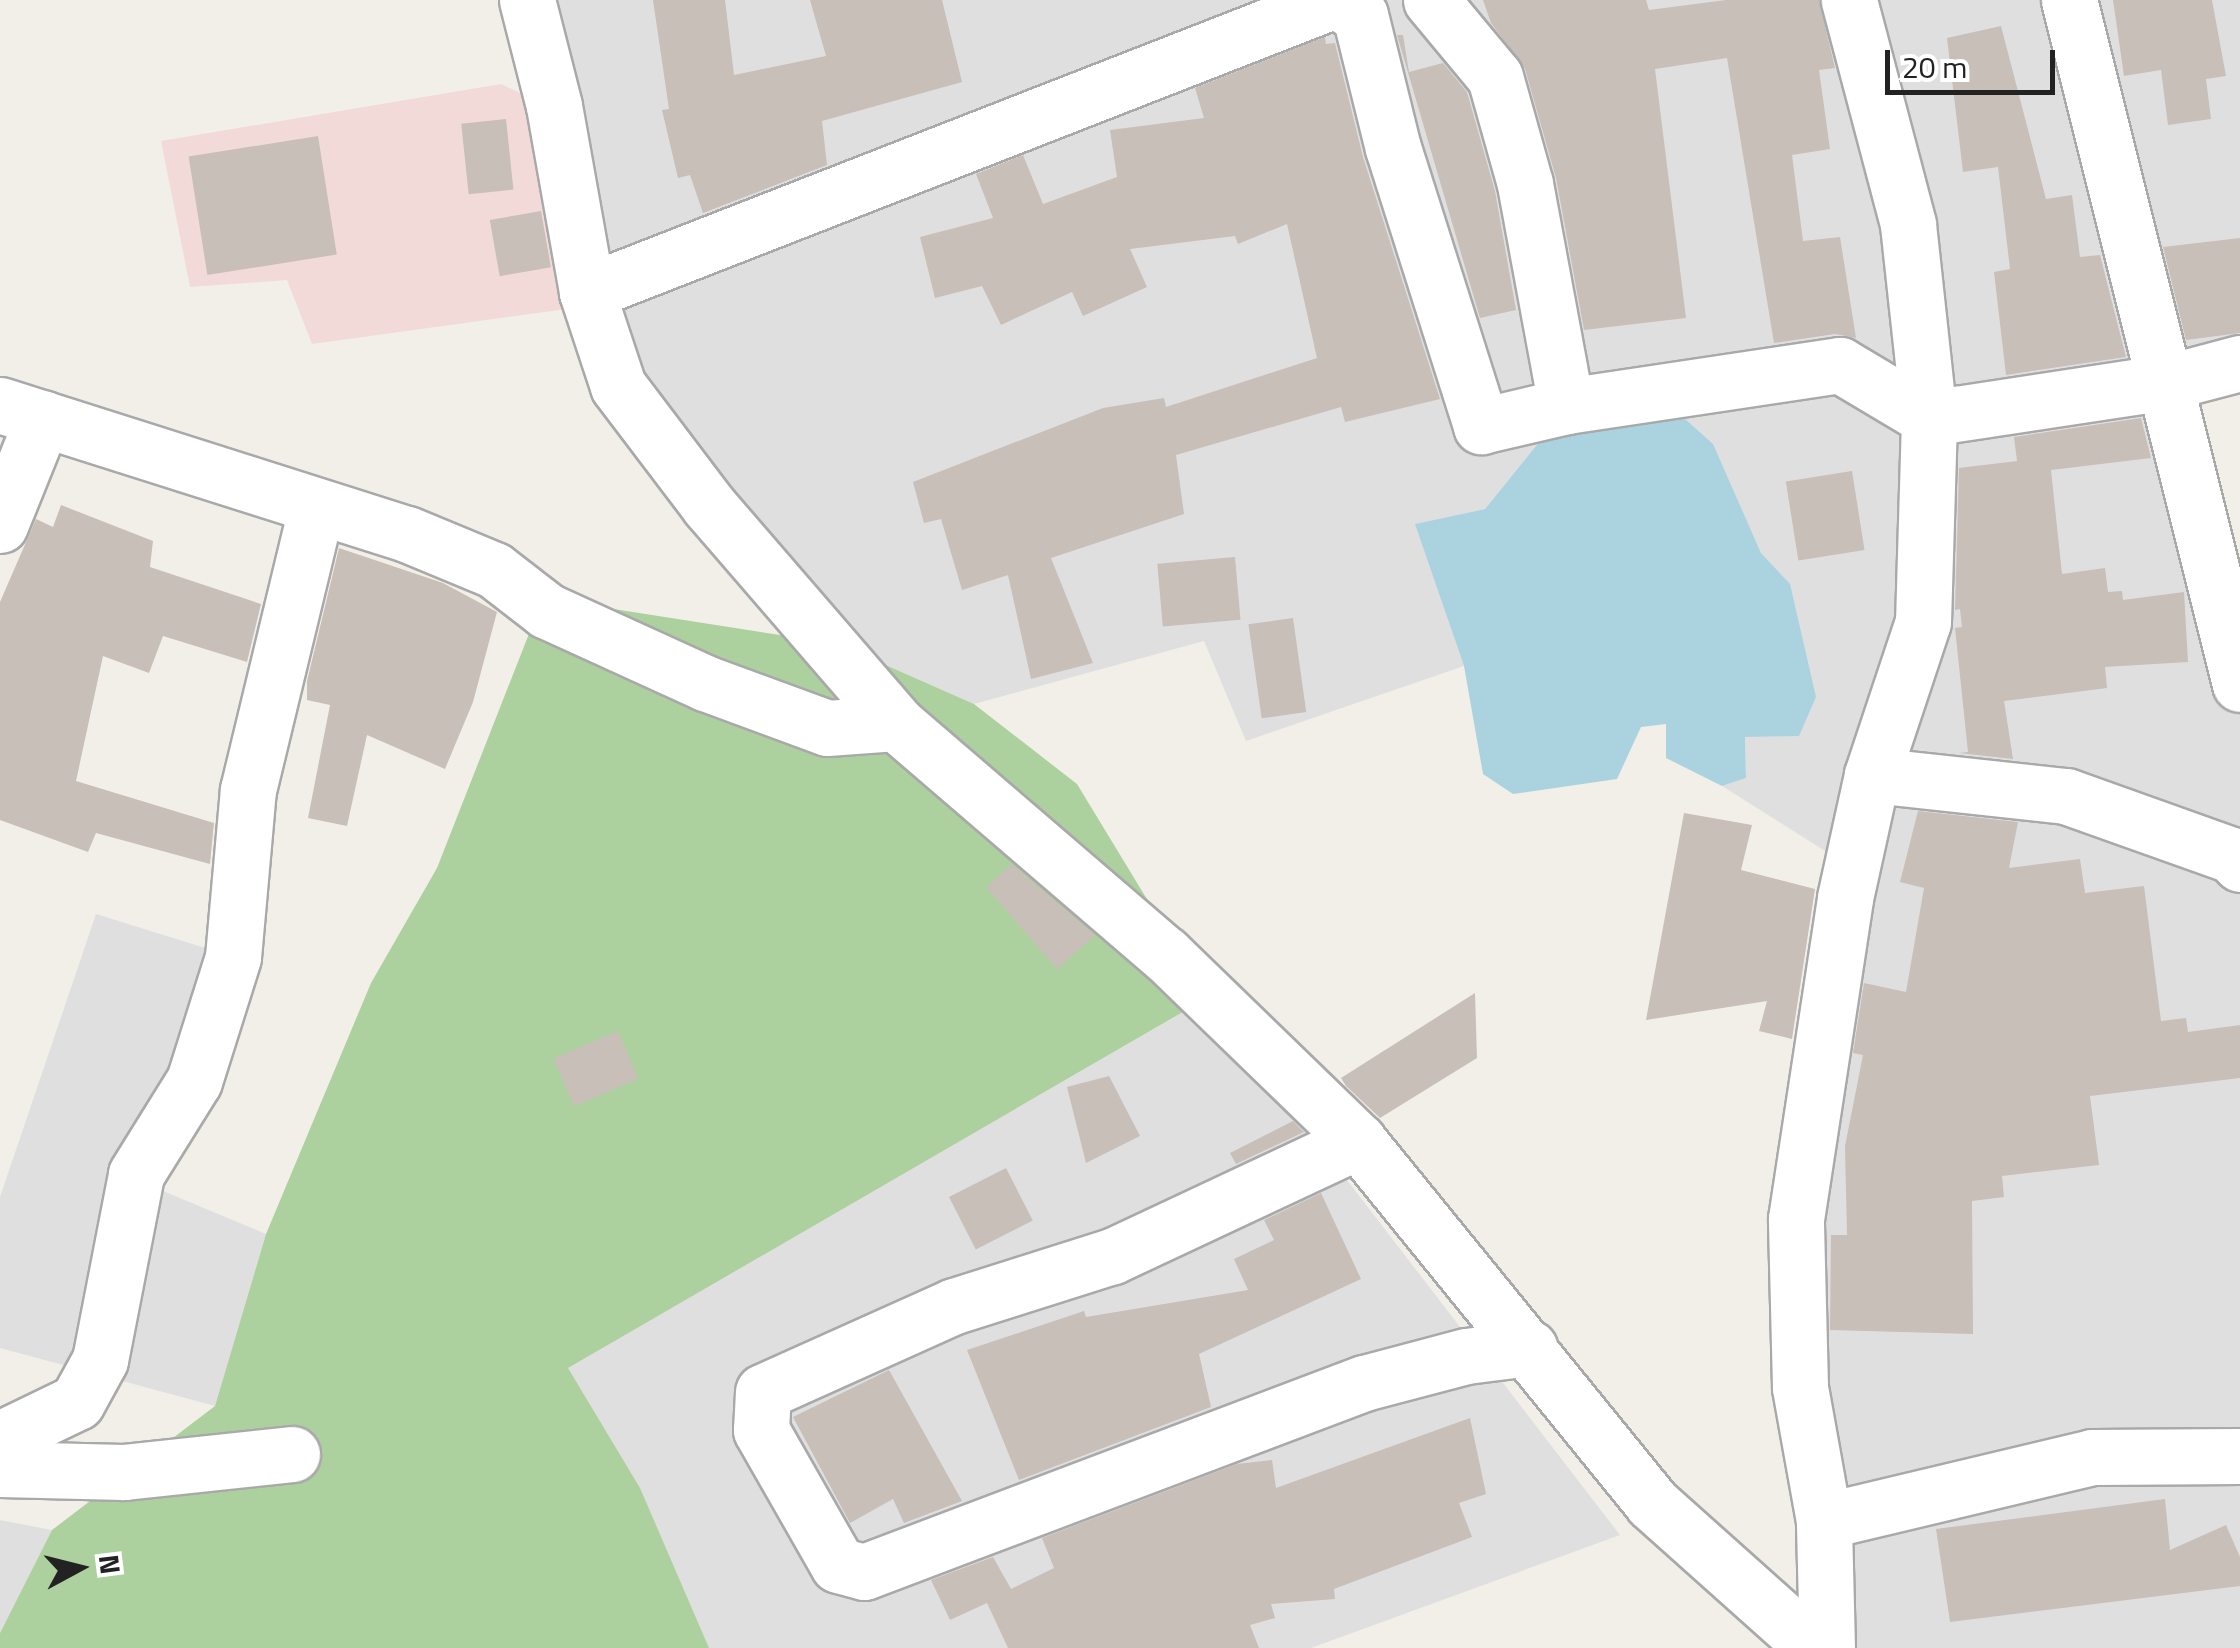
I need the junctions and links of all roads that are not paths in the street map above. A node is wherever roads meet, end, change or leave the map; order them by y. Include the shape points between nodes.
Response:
1 (526, 0) edge
2 (1413, 0) edge
3 (1432, 0) edge
4 (1848, 0) edge
5 (2069, 0) edge
6 (1343, 5) edge
7 (1282, 9) edge
8 (587, 292) junction
9 (2240, 363) edge
10 (2168, 382) junction
11 (1566, 406) junction
12 (21, 412) edge
13 (1929, 418) junction
14 (316, 510) junction
15 (0, 525) edge
16 (2240, 684) edge
17 (896, 723) junction
18 (1872, 775) junction
19 (2240, 864) edge
20 (1358, 1141) junction
21 (1529, 1348) junction
22 (0, 1439) edge
23 (292, 1454) dead end
24 (2240, 1456) edge
25 (0, 1468) edge
26 (1824, 1521) junction
27 (1814, 1648) edge
28 (1827, 1648) edge

1 - 8 street via 554,106
2 - 6 street
3 - 11 street via 1495,77 1525,184
4 - 13 street via 1908,224
5 - 10 street
6 - 7 street
6 - 11 street via 1480,426
7 - 8 street
8 - 17 street via 618,386 794,611
9 - 10 street
10 - 13 street
10 - 16 street
11 - 13 street via 1840,364
12 - 14 street
12 - 15 street
13 - 18 street via 1923,622
14 - 17 street via 407,534 494,570 547,612 827,728
14 - 22 street via 248,790 233,957 188,1094 136,1174 100,1360 77,1402
17 - 20 street via 1165,954
18 - 19 street via 2066,796 2232,854
18 - 26 street via 1845,898 1796,1218 1800,1387
20 - 21 street
20 - 21 street via 1112,1256 954,1306 763,1392 761,1430 838,1565 864,1572 1364,1383 1466,1356
21 - 27 street via 1652,1504
23 - 25 street via 124,1472
24 - 26 street via 2092,1457
26 - 28 street

